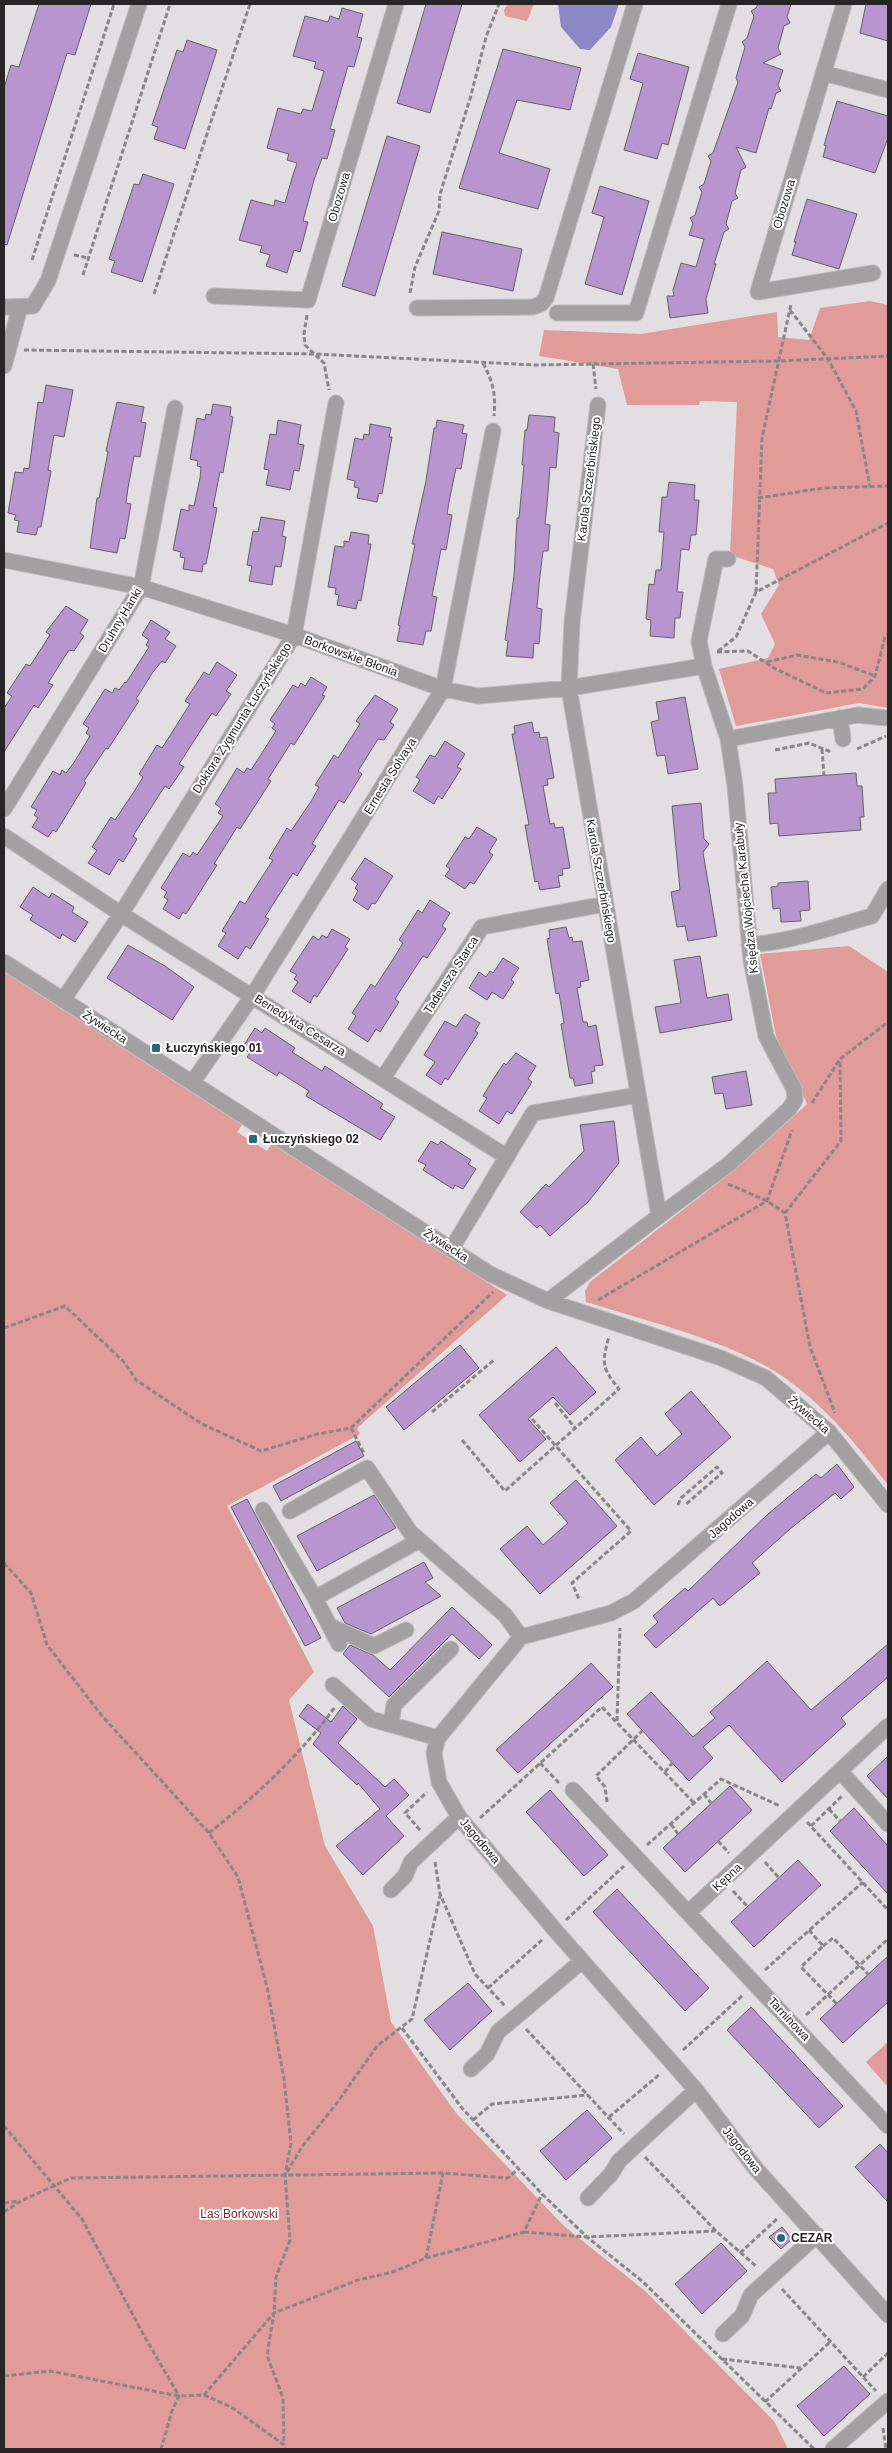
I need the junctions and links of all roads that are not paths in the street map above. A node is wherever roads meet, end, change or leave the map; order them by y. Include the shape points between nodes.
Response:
1 (139, 4) edge
2 (396, 4) edge
3 (635, 4) edge
4 (729, 4) edge
5 (844, 4) edge
6 (823, 73) junction
7 (888, 90) edge
8 (872, 274) dead end
9 (214, 296) dead end
10 (4, 307) edge
11 (20, 307) junction
12 (417, 308) road end
13 (556, 313) dead end
14 (4, 366) edge
15 (336, 403) road end
16 (598, 405) road end
17 (175, 408) dead end
18 (493, 430) road end
19 (728, 559) dead end
20 (4, 560) edge
21 (141, 587) junction
22 (294, 635) junction
23 (704, 666) junction
24 (569, 688) junction
25 (444, 689) junction
26 (840, 718) junction
27 (886, 718) dead end
28 (728, 738) junction
29 (841, 745) road end
30 (4, 809) edge
31 (4, 836) edge
32 (888, 889) edge
33 (605, 904) junction
34 (121, 914) junction
35 (749, 946) junction
36 (4, 962) edge
37 (253, 995) junction
38 (63, 1000) junction
39 (383, 1078) junction
40 (192, 1083) junction
41 (638, 1095) junction
42 (507, 1157) junction
43 (659, 1216) junction
44 (452, 1248) junction
45 (548, 1301) junction
46 (833, 1425) junction
47 (888, 1505) edge
48 (264, 1510) dead end
49 (290, 1511) dead end
50 (418, 1541) junction
51 (315, 1598) junction
52 (330, 1626) junction
53 (406, 1630) dead end
54 (522, 1637) junction
55 (339, 1644) dead end
56 (451, 1649) dead end
57 (338, 1690) road end
58 (392, 1724) junction
59 (888, 1726) edge
60 (438, 1738) junction
61 (840, 1770) junction
62 (568, 1788) road end
63 (460, 1817) junction
64 (888, 1824) edge
65 (391, 1890) dead end
66 (689, 1912) junction
67 (582, 1961) junction
68 (471, 2069) dead end
69 (696, 2090) junction
70 (888, 2126) edge
71 (588, 2198) dead end
72 (816, 2235) junction
73 (888, 2315) edge
74 (723, 2334) dead end
75 (887, 2401) edge
76 (833, 2449) edge

1 - 11 street via 48,281 33,306
2 - 9 street, Obozowa via 308,300
3 - 12 street via 546,298 533,307
4 - 13 street via 636,314
5 - 6 street, Obozowa
6 - 7 street
6 - 8 street, Obozowa via 758,292
10 - 11 street
11 - 14 street
15 - 22 street, Doktora Zygmunta Łuczyńskiego
16 - 24 street, Karola Szczerbińskiego via 572,622
17 - 21 street, Druhny Hanki
18 - 25 street, Ernesta Solvaya
19 - 23 street, Księdza Wojciecha Karabuły via 716,559 699,641
20 - 21 street, Borkowskie Błonia
21 - 22 street, Borkowskie Błonia
21 - 30 street, Druhny Hanki
22 - 25 street, Borkowskie Błonia
22 - 34 street, Doktora Zygmunta Łuczyńskiego
23 - 24 street, Borkowskie Błonia
23 - 28 street, Księdza Wojciecha Karabuły
24 - 25 street, Borkowskie Błonia via 478,696
24 - 33 street, Karola Szczerbińskiego
25 - 37 street, Ernesta Solvaya
26 - 27 street via 858,715
26 - 28 street
26 - 29 street
28 - 35 street, Księdza Wojciecha Karabuły
31 - 34 street, Benedykta Cesarza
32 - 35 street via 872,916
33 - 39 street, Tadeusza Starca via 482,926
33 - 41 street, Karola Szczerbińskiego
34 - 37 street, Benedykta Cesarza
34 - 38 street, Doktora Zygmunta Łuczyńskiego
35 - 43 street, Księdza Wojciecha Karabuły via 766,1036 794,1089 795,1100 729,1164
36 - 38 street, Żywiecka
37 - 39 street, Benedykta Cesarza
37 - 40 street, Ernesta Solvaya
38 - 40 street, Żywiecka
39 - 42 street, Benedykta Cesarza
40 - 44 street, Żywiecka
41 - 42 street via 534,1113
41 - 43 street, Karola Szczerbińskiego
42 - 44 street
43 - 45 street
44 - 45 street, Żywiecka via 490,1274
45 - 46 street, Żywiecka via 721,1358 766,1378
46 - 47 street, Żywiecka
46 - 54 street, Jagodowa via 634,1601 611,1613
48 - 51 street
49 - 50 street via 367,1468
50 - 51 street
50 - 54 street via 505,1615
51 - 52 street
52 - 53 street via 374,1646
52 - 55 street
54 - 60 street
56 - 58 street via 394,1705
57 - 58 street via 372,1719
58 - 60 street
59 - 61 street, Kępna
60 - 63 street, Jagodowa via 434,1753 438,1782
61 - 64 street
61 - 66 street, Kępna via 796,1817
62 - 66 street
63 - 65 street via 411,1862 405,1876
63 - 67 street, Jagodowa via 560,1925
66 - 70 street, Tarninowa
67 - 68 street via 498,2032 487,2054
67 - 69 street, Jagodowa
69 - 71 street via 635,2146
69 - 72 street, Jagodowa via 756,2169
72 - 73 street, Jagodowa
72 - 74 street via 751,2296 742,2316
75 - 76 street

